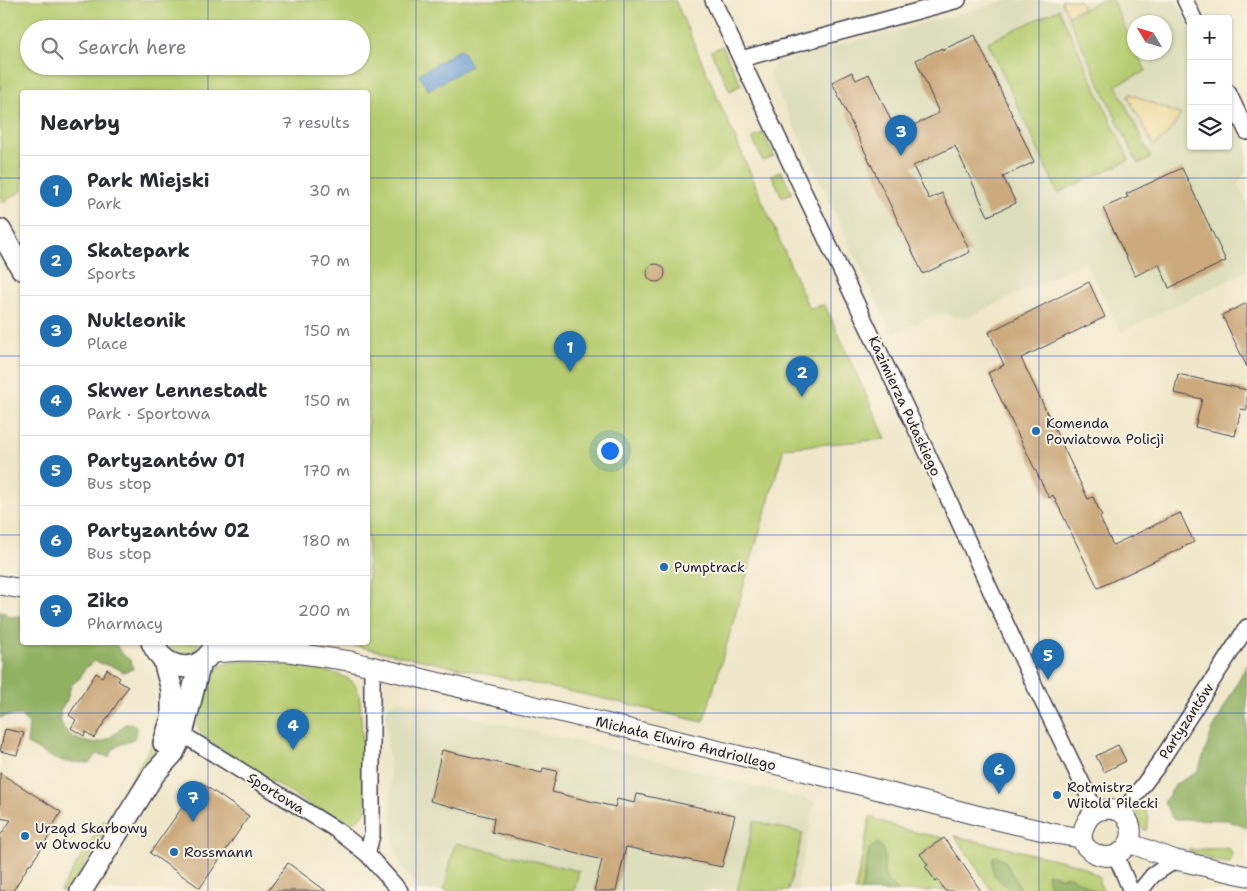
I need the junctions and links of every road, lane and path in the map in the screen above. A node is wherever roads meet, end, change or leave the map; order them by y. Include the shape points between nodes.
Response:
1 (713, 0) edge
2 (958, 0) edge
3 (1185, 0) edge
4 (1192, 15) edge
5 (741, 59) junction
6 (1232, 100) edge
7 (1247, 132) edge
8 (0, 230) edge
9 (20, 265) edge
10 (0, 585) edge
11 (20, 589) edge
12 (1247, 627) edge
13 (153, 645) edge
14 (269, 645) edge
15 (289, 652) junction
16 (209, 653) edge
17 (164, 660) junction
18 (372, 667) junction
19 (182, 734) junction
20 (154, 774) junction
21 (1096, 812) junction
22 (1122, 813) junction
23 (1082, 838) junction
24 (1123, 850) junction
25 (367, 854) junction
26 (1176, 860) junction
27 (1247, 876) edge
28 (81, 891) edge
29 (400, 891) edge
30 (1131, 891) edge
31 (1140, 891) edge

1 - 5 street, Kazimierza Pułaskiego
2 - 5 street
3 - 4 street
5 - 21 street, Kazimierza Pułaskiego via 1022,661
6 - 7 street
8 - 9 main road
10 - 11 street
12 - 22 street, Partyzantów via 1156,768
13 - 17 main road
14 - 15 street, Michała Elwiro Andriollego
15 - 16 street, Michała Elwiro Andriollego
15 - 18 street, Michała Elwiro Andriollego
16 - 17 main road via 188,667 175,666
16 - 19 main road
17 - 20 main road via 172,690 172,718
18 - 23 street, Michała Elwiro Andriollego
18 - 25 street via 372,835
19 - 20 main road via 172,753
19 - 25 street, Sportowa via 330,826
20 - 28 main road
21 - 22 street via 1109,809
21 - 23 street via 1086,821
22 - 24 street via 1131,830
23 - 24 street via 1083,844 1097,855 1106,857
24 - 26 street
24 - 30 street
25 - 29 street, Sportowa
26 - 27 street
26 - 31 street via 1153,875

